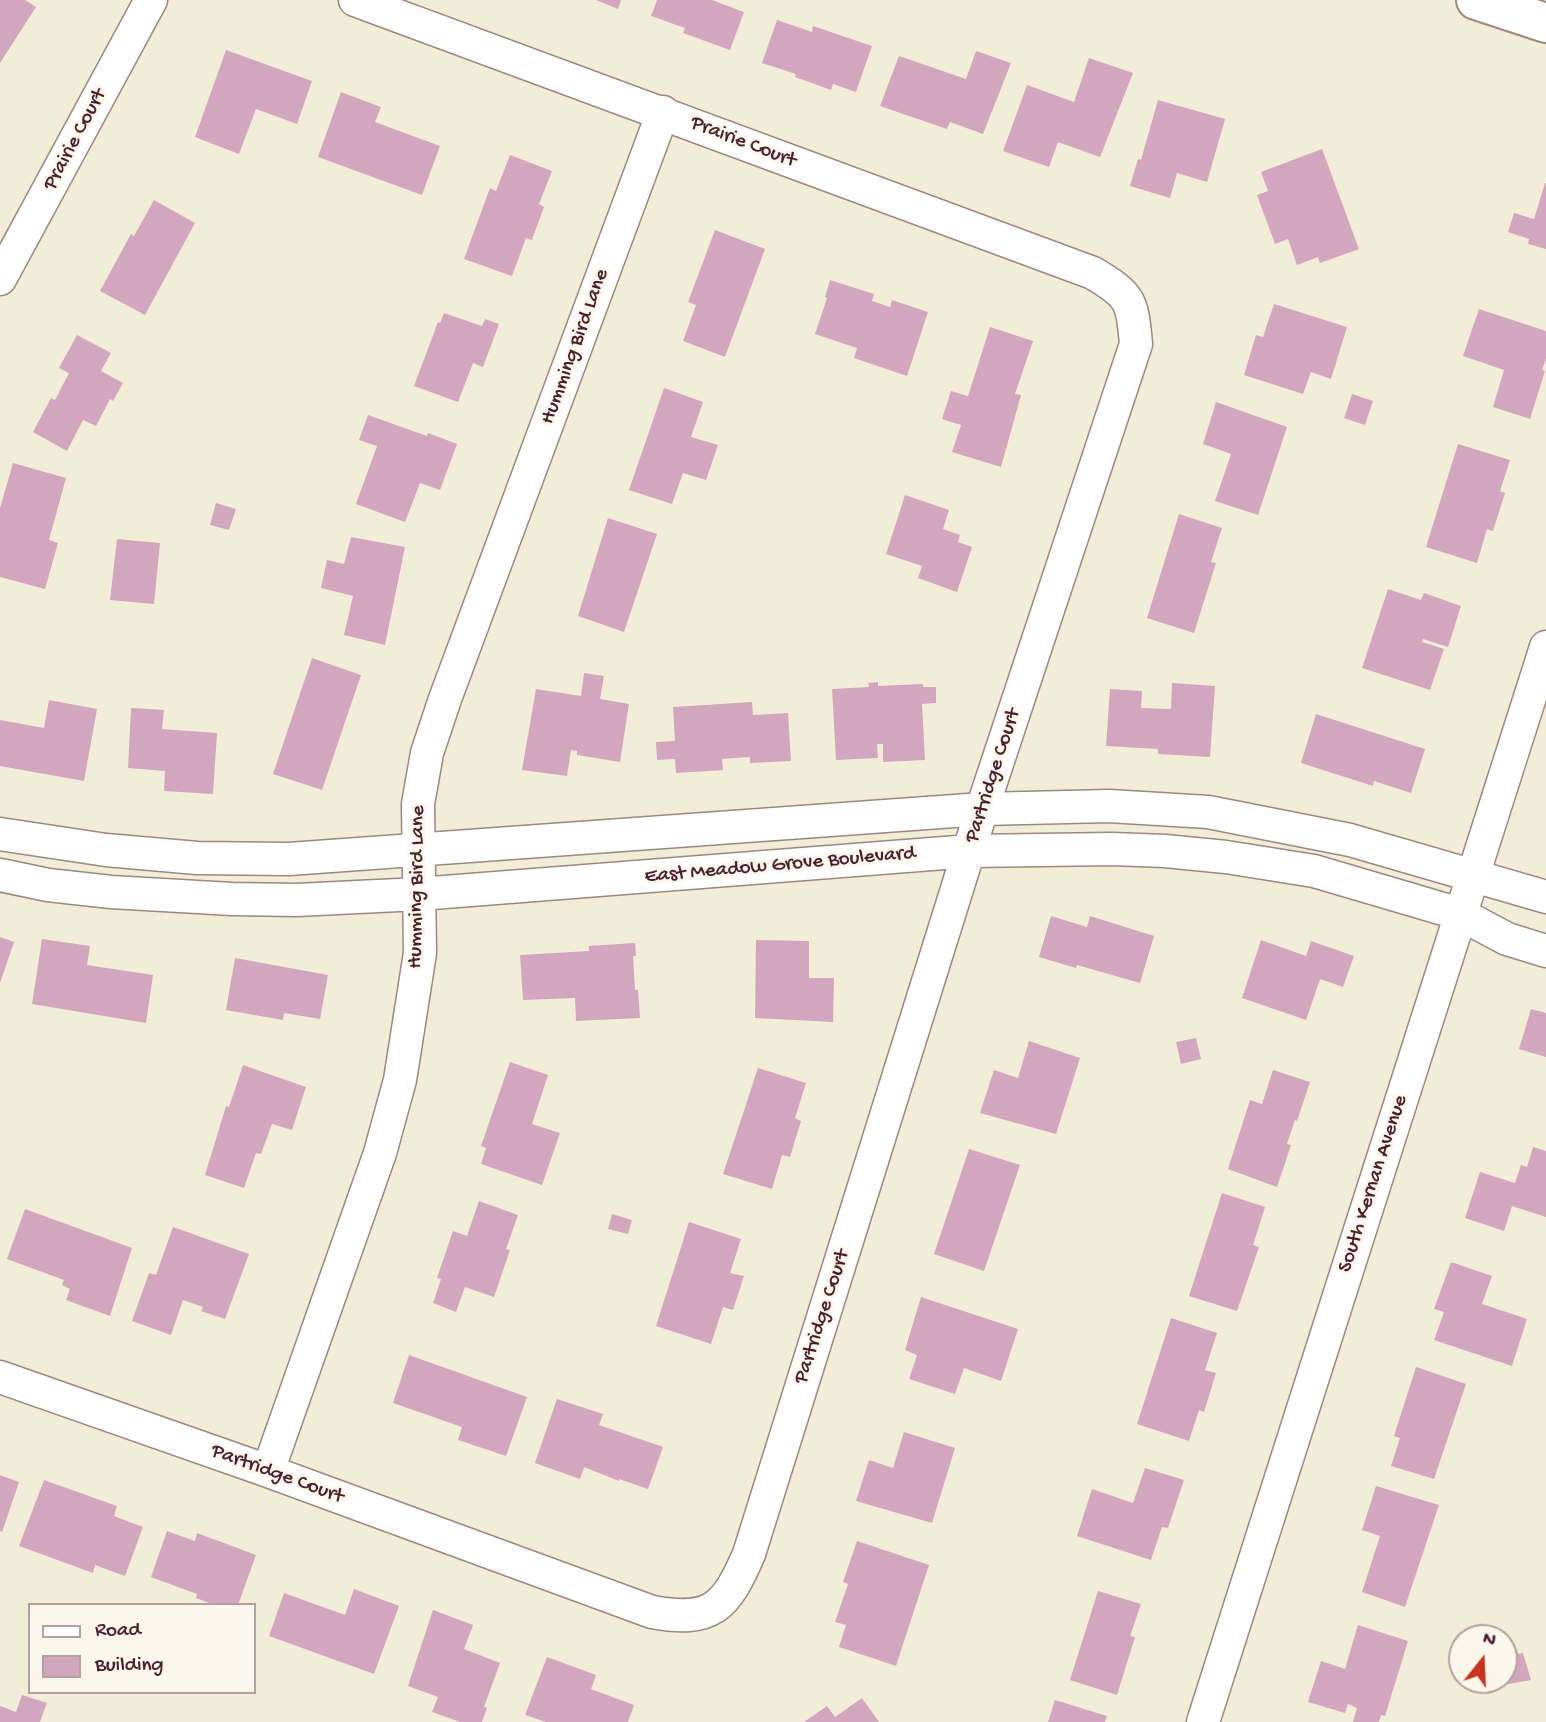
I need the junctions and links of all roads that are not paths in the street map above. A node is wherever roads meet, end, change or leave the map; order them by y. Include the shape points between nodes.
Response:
1 (151, 0) edge
2 (355, 0) edge
3 (1476, 0) edge
4 (1546, 23) edge
5 (663, 113) junction
6 (0, 279) edge
7 (1126, 296) joint
8 (1546, 647) edge
9 (982, 809) junction
10 (0, 834) edge
11 (418, 851) junction
12 (970, 851) junction
13 (0, 875) edge
14 (1472, 875) junction
15 (419, 894) junction
16 (1546, 897) edge
17 (1460, 914) junction
18 (1546, 951) edge
19 (0, 1377) edge
20 (268, 1471) junction
21 (1203, 1722) edge

1 - 6 street, Prairie Court
2 - 5 street, Prairie Court
3 - 4 highway
5 - 7 street, Prairie Court via 1093,273
5 - 11 street, Humming Bird Lane via 427,753 418,804
7 - 9 street, Partridge Court via 1136,344
8 - 14 street, South Kernan Avenue
9 - 11 street, East Meadow Grove Boulevard
9 - 12 street, Partridge Court
9 - 14 street, East Meadow Grove Boulevard via 1109,806 1208,812 1350,840
10 - 11 street, East Meadow Grove Boulevard via 197,858 289,859
11 - 15 street, Humming Bird Lane
12 - 15 street, East Meadow Grove Boulevard
12 - 17 street, East Meadow Grove Boulevard via 1112,849 1226,857 1314,871
12 - 20 street, Partridge Court via 749,1554 723,1602 705,1613 679,1617 652,1612
13 - 15 street, East Meadow Grove Boulevard via 48,885 232,900
14 - 16 street, East Meadow Grove Boulevard
14 - 17 street, South Kernan Avenue
15 - 20 street, Humming Bird Lane via 420,953 400,1080 380,1153
17 - 18 street, East Meadow Grove Boulevard via 1507,939
17 - 21 street, South Kernan Avenue
19 - 20 street, Partridge Court

